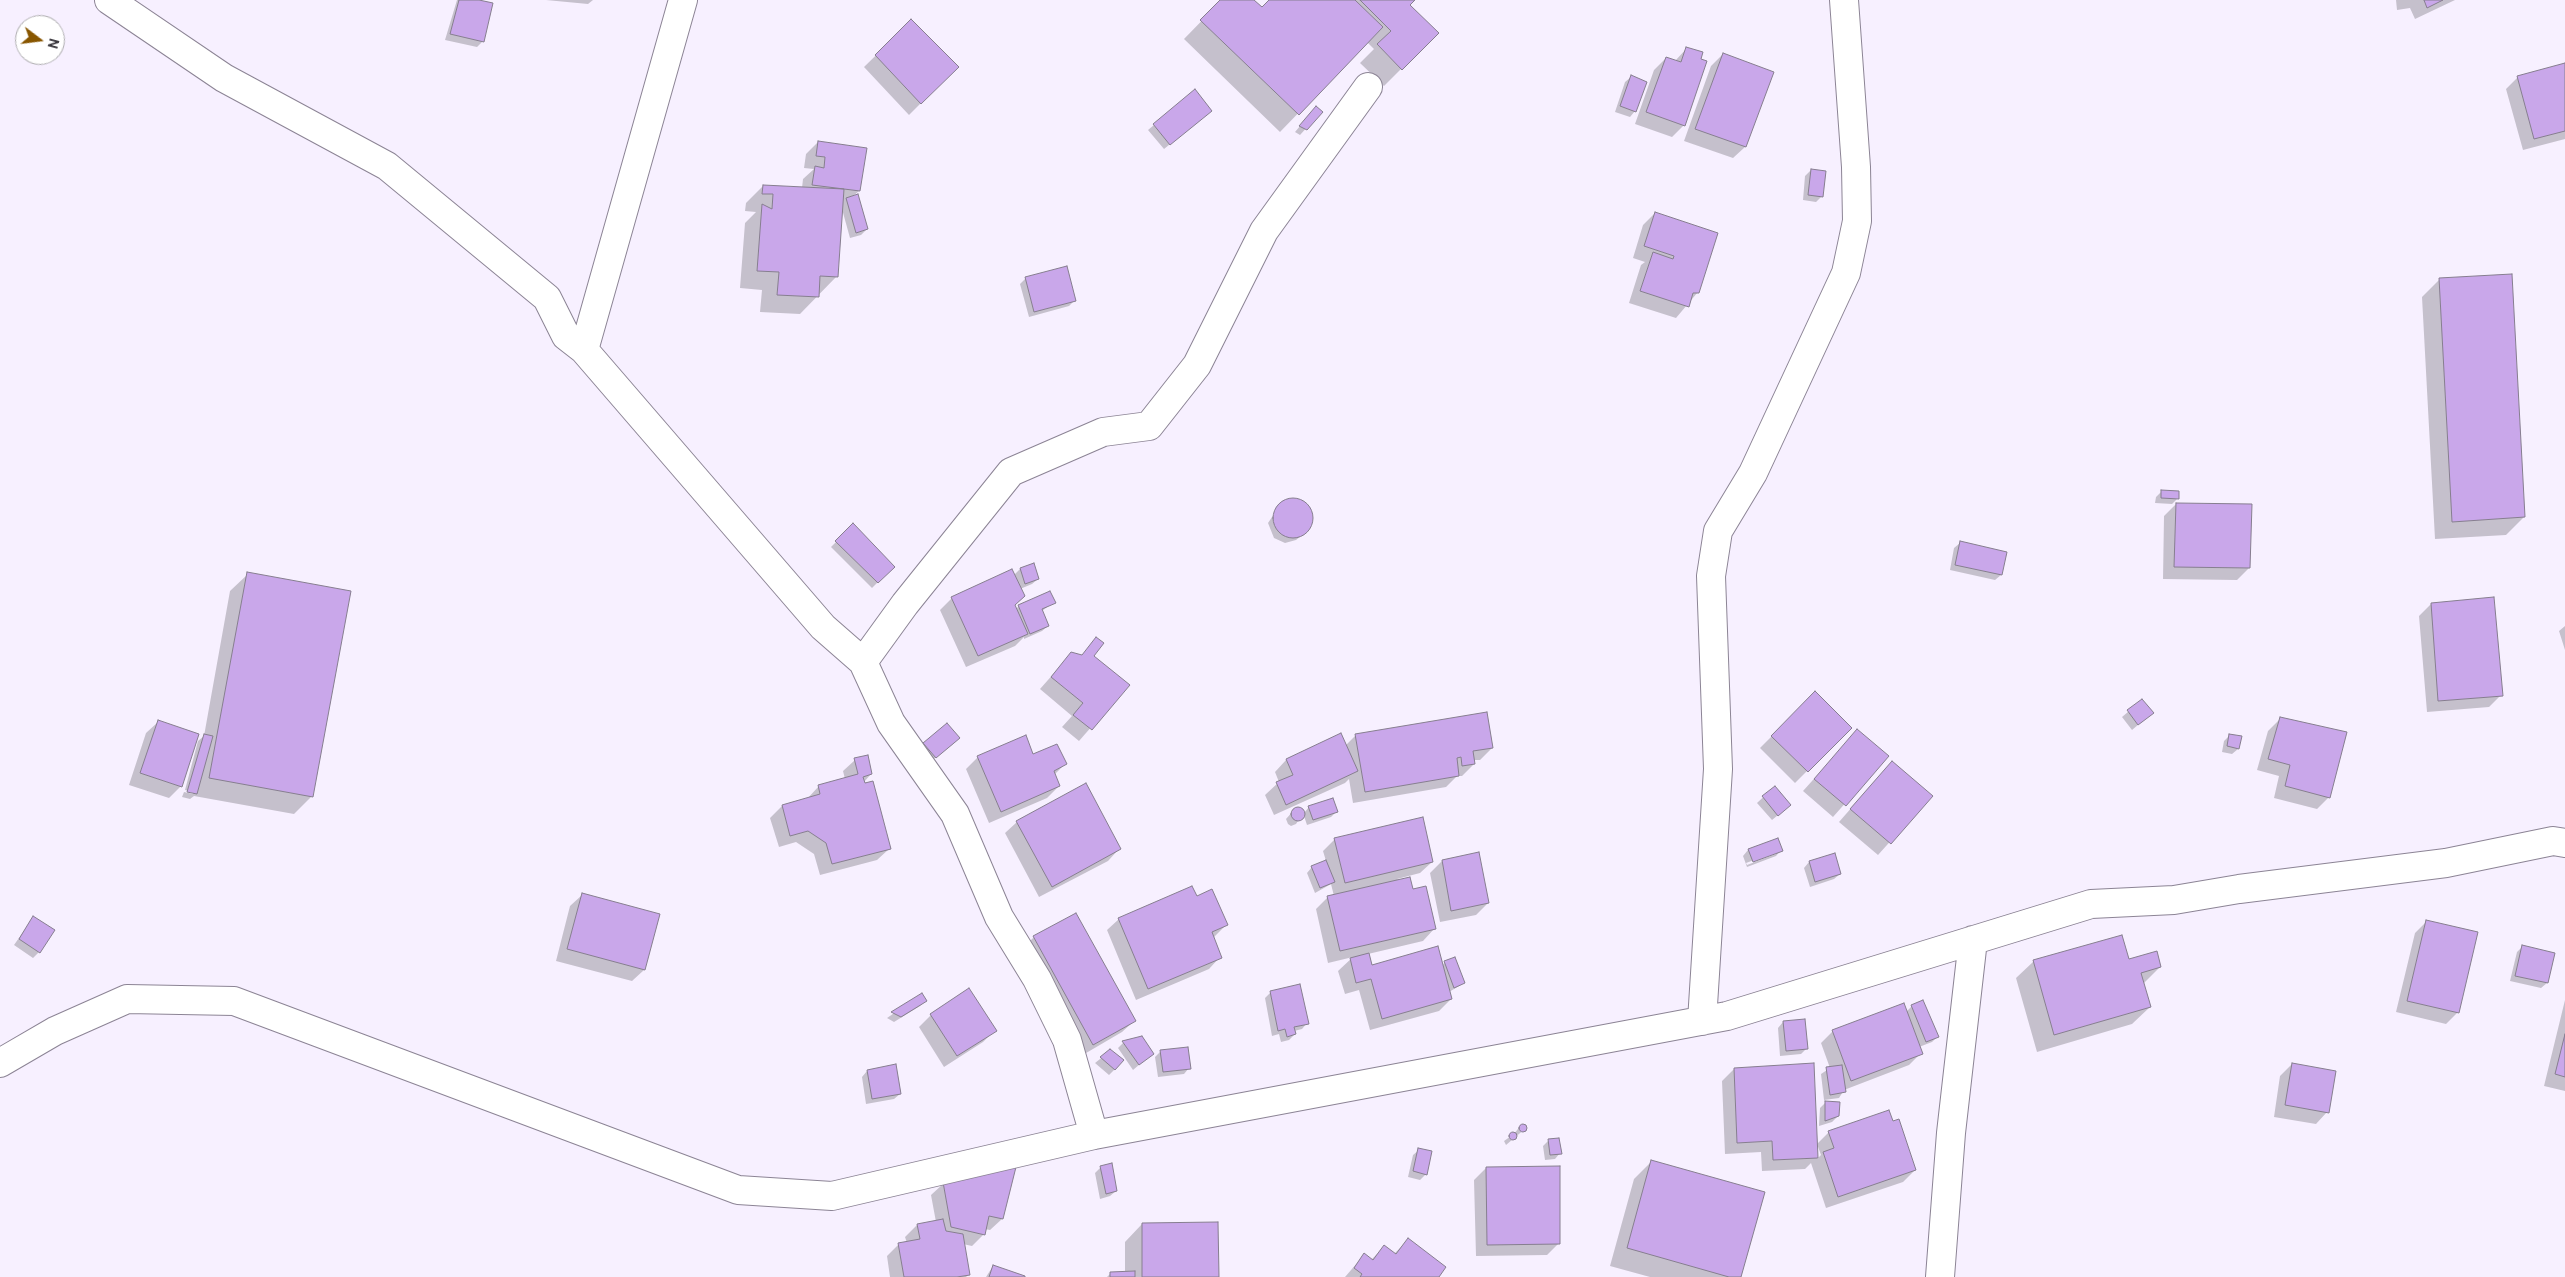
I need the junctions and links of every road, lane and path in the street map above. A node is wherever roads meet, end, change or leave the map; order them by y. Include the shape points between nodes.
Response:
1 (109, 0) edge
2 (682, 0) edge
3 (1844, 0) edge
4 (1368, 87) dead end
5 (584, 350) junction
6 (863, 662) junction
7 (2565, 843) edge
8 (1973, 940) junction
9 (1702, 1021) junction
10 (0, 1063) edge
11 (1094, 1135) junction
12 (1940, 1277) edge

1 - 5 street via 224,78 387,166 547,298 566,336
2 - 5 street
3 - 9 street via 1857,221 1846,273 1753,473 1718,531 1712,576 1718,769
4 - 6 street via 1264,231 1197,365 1149,426 1103,432 1011,472 905,604
5 - 6 street via 823,627
6 - 11 street via 891,723 955,814 999,917 1038,979 1067,1040
7 - 8 street via 2553,841 2446,863 2174,900 2091,904
8 - 9 street
8 - 12 street via 1951,1133
9 - 11 street
10 - 11 street via 55,1031 127,999 234,1001 738,1190 832,1196

